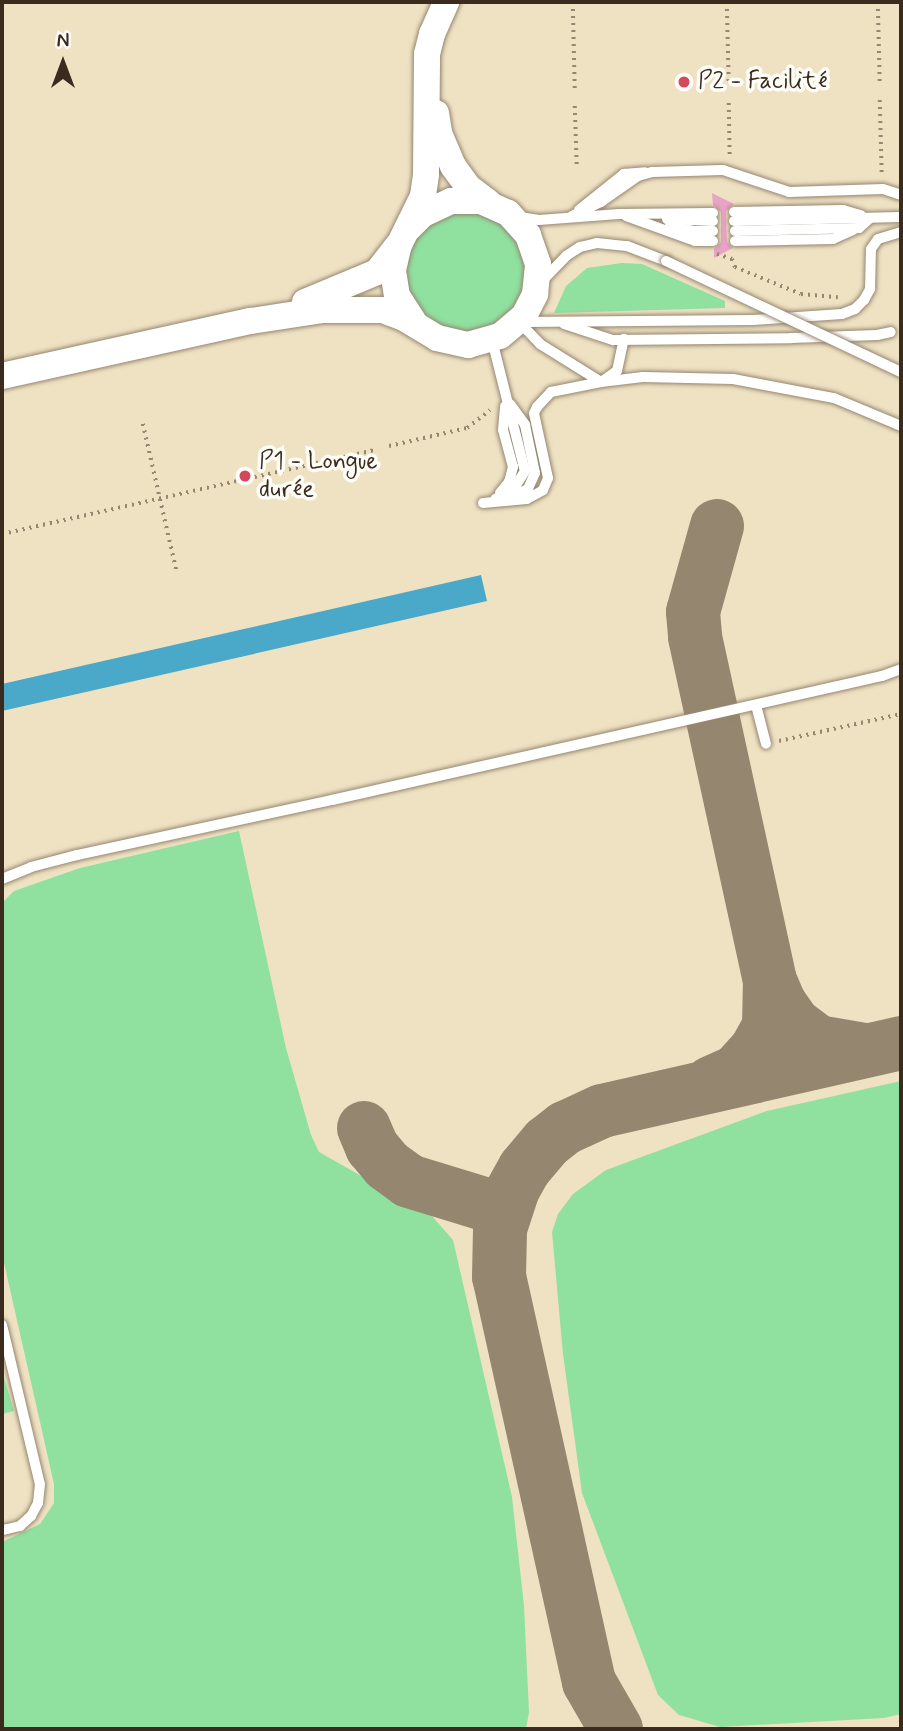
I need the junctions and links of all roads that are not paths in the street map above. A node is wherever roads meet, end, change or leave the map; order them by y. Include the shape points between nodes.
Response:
1 (446, 2) edge
2 (461, 2) edge
3 (901, 195) edge
4 (499, 209) junction
5 (619, 214) junction
6 (572, 216) junction
7 (870, 218) junction
8 (901, 218) edge
9 (901, 232) edge
10 (404, 236) junction
11 (535, 294) junction
12 (251, 321) junction
13 (519, 322) junction
14 (558, 322) junction
15 (416, 325) junction
16 (891, 332) dead end
17 (492, 340) junction
18 (624, 340) junction
19 (901, 372) edge
20 (2, 376) edge
21 (601, 382) junction
22 (505, 397) junction
23 (901, 426) edge
24 (483, 503) junction
25 (901, 669) edge
26 (756, 705) junction
27 (766, 744) road end
28 (2, 879) edge
29 (2, 1325) edge
30 (2, 1530) edge

1 - 10 street via 427,54 423,196
2 - 4 street via 440,50 439,133 468,187
3 - 6 lane via 883,189 789,192 723,170 652,172
4 - 6 lane via 539,220
4 - 10 street via 471,200 441,204 423,214
4 - 11 street via 523,227 533,244 539,274
5 - 5 lane via 713,226 695,241
5 - 6 lane
7 - 7 lane via 833,239 735,226
7 - 8 lane
9 - 14 lane via 878,239 871,249 870,289 855,309 842,314
10 - 12 street via 383,266 361,281
10 - 15 street via 393,271 395,288
11 - 13 street
11 - 19 lane, bridge via 552,268 589,244 628,246
12 - 15 street via 350,308 383,310
12 - 20 street
13 - 14 lane
13 - 17 street
13 - 21 lane via 540,344
14 - 18 lane via 598,337
15 - 17 street via 452,344
16 - 18 lane
17 - 22 lane
18 - 21 lane via 617,371
21 - 23 lane via 688,376 733,379 834,398
21 - 24 lane via 551,392 534,413 548,471 543,490 527,499
22 - 24 lane via 503,430 512,474 500,493
22 - 24 lane via 526,425 535,473 522,493
25 - 26 lane
26 - 27 lane
26 - 28 lane via 77,855
29 - 30 lane via 40,1485 31,1516 20,1526

